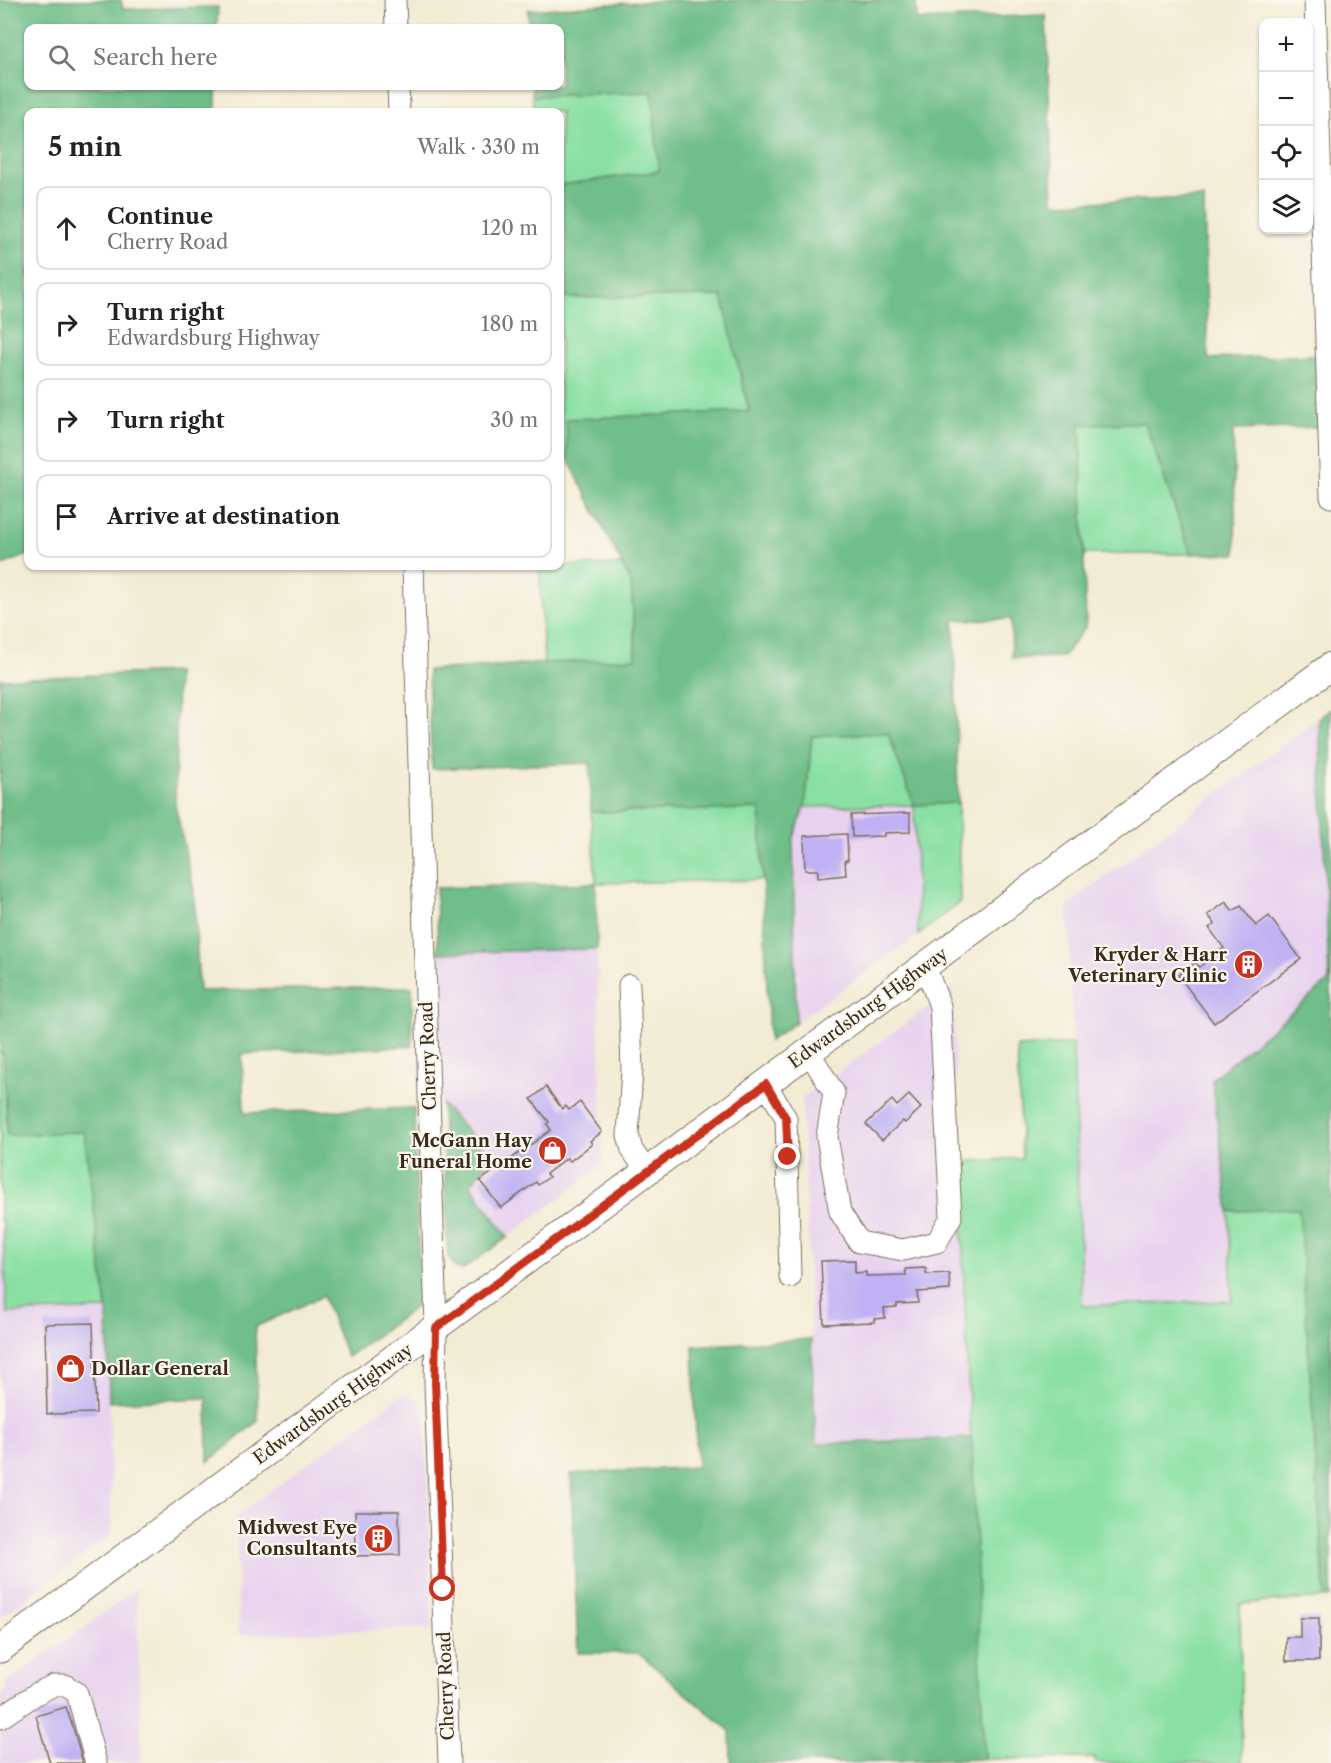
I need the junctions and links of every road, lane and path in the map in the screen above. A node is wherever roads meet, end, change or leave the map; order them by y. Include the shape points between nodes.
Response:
1 (395, 0) edge
2 (1315, 0) edge
3 (396, 24) edge
4 (398, 90) edge
5 (399, 108) edge
6 (1331, 497) edge
7 (413, 570) edge
8 (1331, 666) edge
9 (925, 966) junction
10 (629, 985) dead end
11 (808, 1052) junction
12 (766, 1084) junction
13 (647, 1172) junction
14 (790, 1278) dead end
15 (436, 1328) junction
16 (0, 1649) edge
17 (0, 1718) edge
18 (96, 1763) edge
19 (449, 1763) edge

1 - 3 street
2 - 6 street
4 - 5 street
7 - 15 street, Cherry Road
8 - 9 main road, Edwardsburg Highway
9 - 11 main road, Edwardsburg Highway
9 - 11 street via 940,1006 951,1217 937,1242 903,1250 859,1242 840,1212 827,1137 834,1094
10 - 13 street via 632,1069 628,1135 632,1150
11 - 12 main road, Edwardsburg Highway
12 - 13 main road, Edwardsburg Highway
12 - 14 street via 786,1118
13 - 15 main road, Edwardsburg Highway
15 - 16 main road, Edwardsburg Highway
15 - 19 street, Cherry Road
17 - 18 street via 36,1694 65,1684 77,1693

